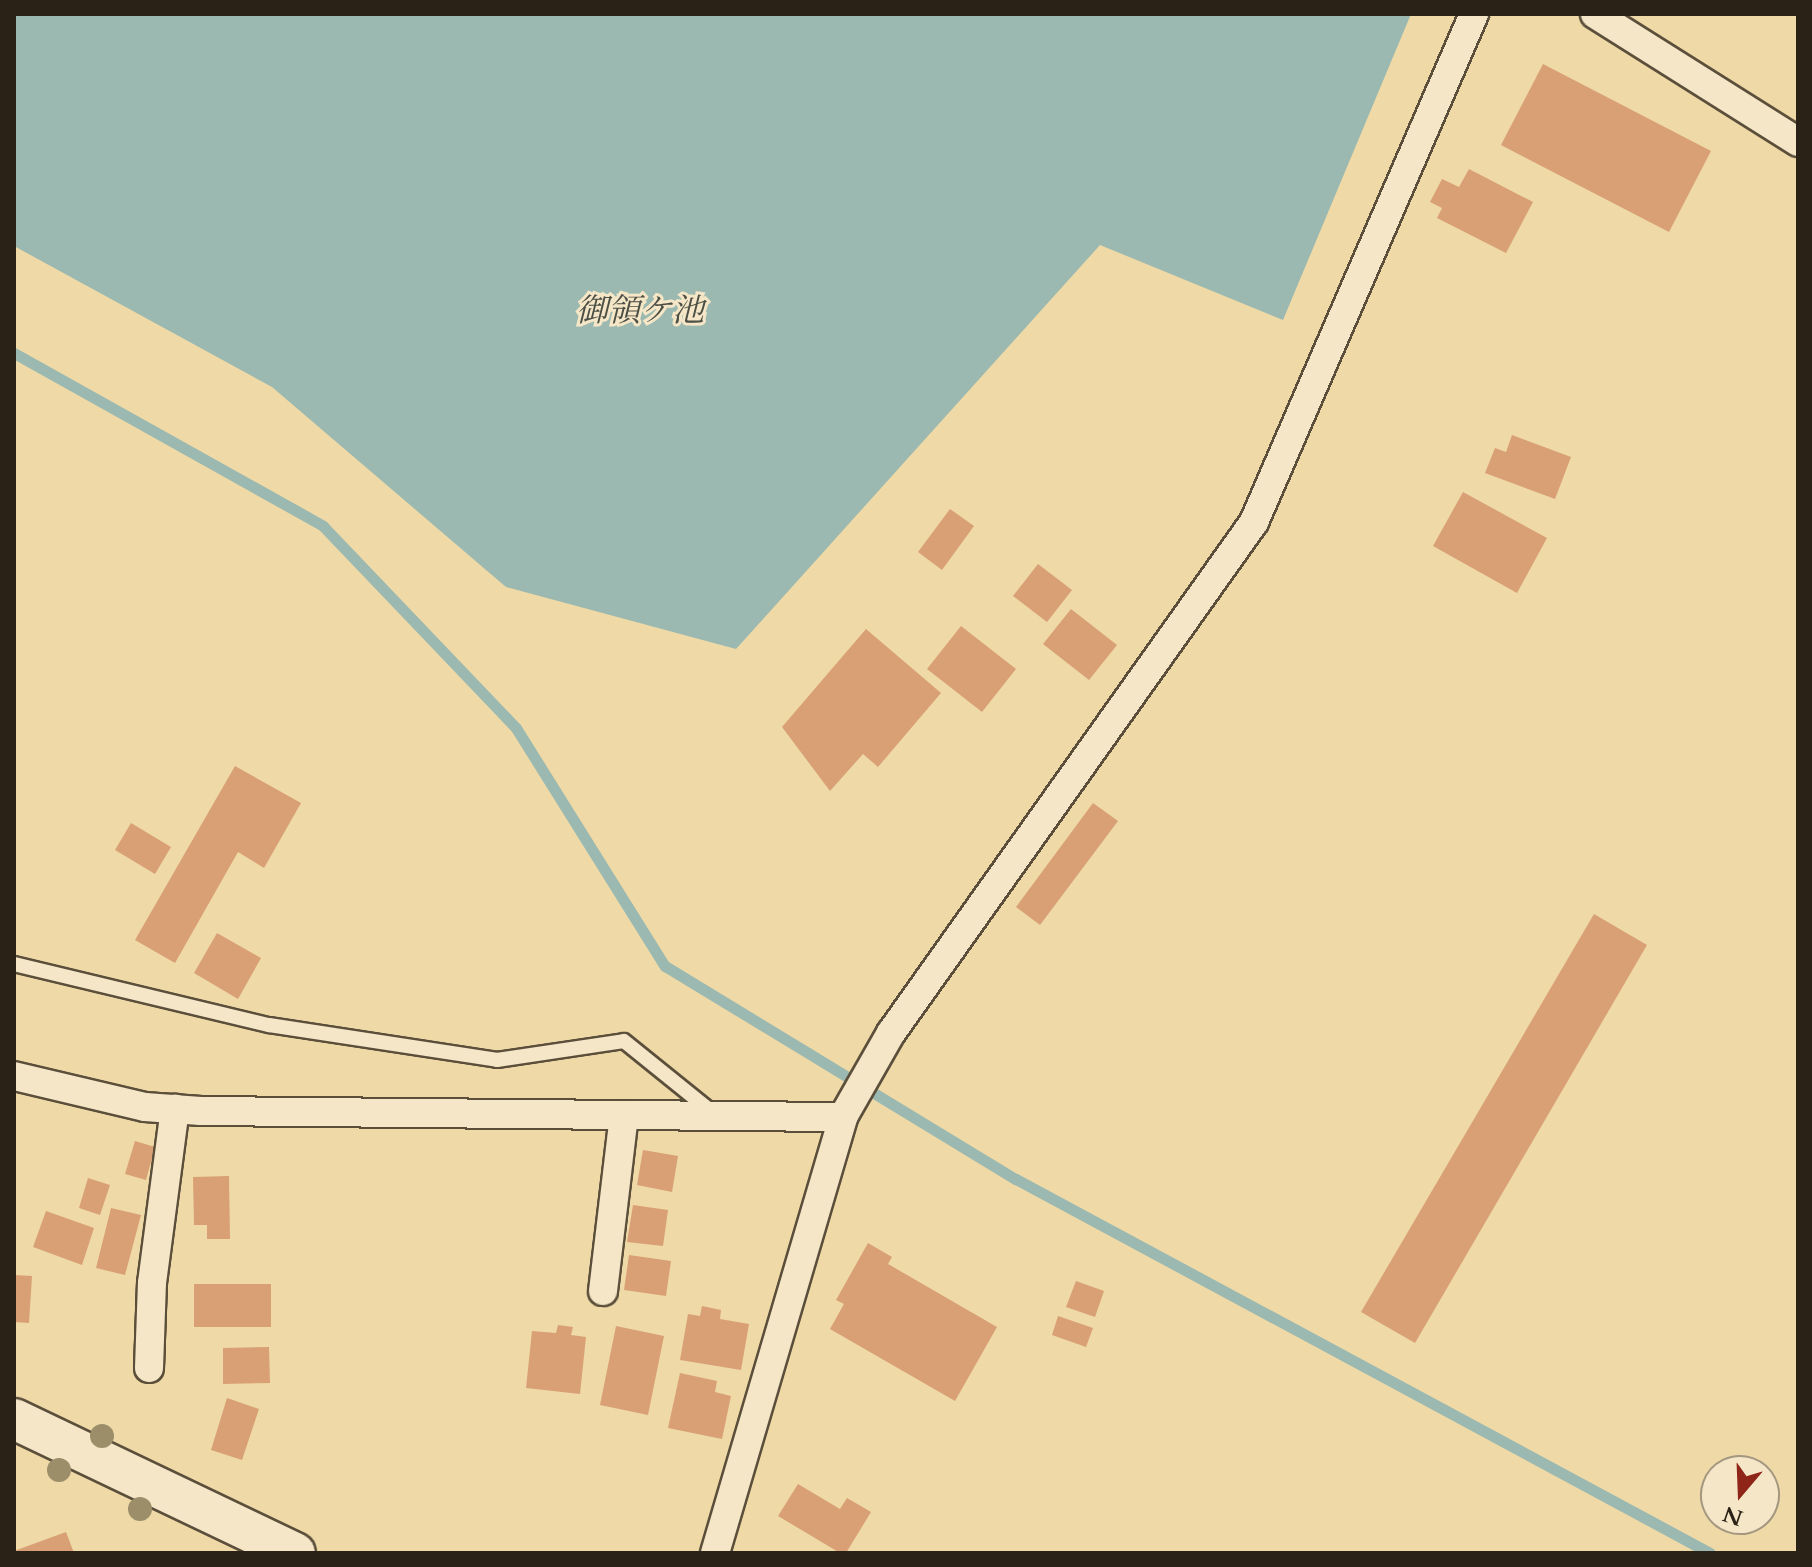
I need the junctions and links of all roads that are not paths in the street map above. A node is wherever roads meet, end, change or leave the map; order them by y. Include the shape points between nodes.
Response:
1 (1474, 14) edge
2 (1595, 14) edge
3 (1798, 142) edge
4 (14, 964) edge
5 (14, 1076) edge
6 (175, 1109) junction
7 (715, 1115) junction
8 (624, 1116) junction
9 (843, 1117) junction
10 (603, 1291) dead end
11 (149, 1368) dead end
12 (14, 1419) edge
13 (295, 1553) edge
14 (715, 1553) edge

1 - 9 street via 1254,522 891,1033
2 - 3 street
4 - 7 lane via 269,1025 497,1060 624,1041
5 - 6 street via 145,1107
6 - 8 street
6 - 11 street via 152,1283
7 - 8 street
7 - 9 street
8 - 10 street
9 - 14 street
12 - 13 street

